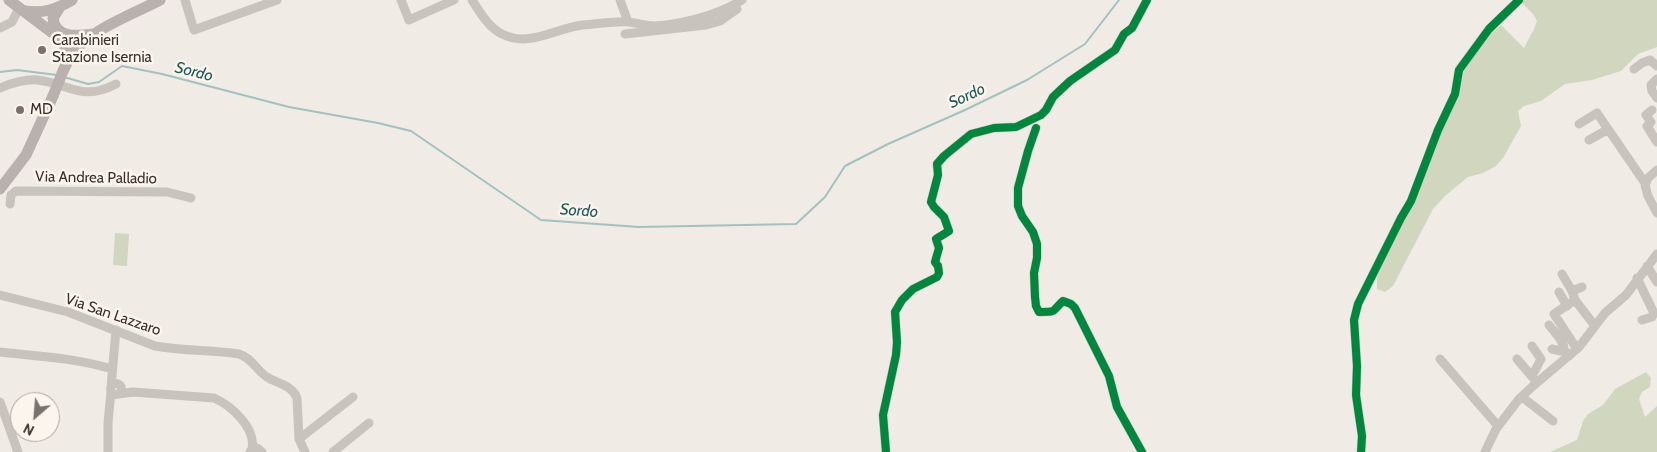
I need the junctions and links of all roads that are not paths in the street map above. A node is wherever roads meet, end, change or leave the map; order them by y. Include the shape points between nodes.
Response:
1 (8, 0) edge
2 (160, 0) edge
3 (185, 0) edge
4 (277, 0) edge
5 (401, 0) edge
6 (454, 0) edge
7 (472, 0) edge
8 (620, 0) edge
9 (744, 0) edge
10 (1147, 0) edge
11 (1519, 0) edge
12 (65, 3) edge
13 (20, 9) junction
14 (628, 22) junction
15 (0, 28) edge
16 (95, 34) junction
17 (625, 34) dead end
18 (68, 59) junction
19 (1657, 66) edge
20 (1634, 69) dead end
21 (1657, 79) edge
22 (116, 84) dead end
23 (0, 88) edge
24 (1657, 98) edge
25 (1652, 110) dead end
26 (1579, 124) dead end
27 (1036, 128) dead end
28 (1607, 130) junction
29 (1656, 136) edge
30 (1589, 140) dead end
31 (1657, 170) edge
32 (1645, 183) junction
33 (0, 188) edge
34 (192, 198) dead end
35 (10, 204) dead end
36 (1657, 213) edge
37 (1657, 254) edge
38 (1647, 266) junction
39 (1562, 274) dead end
40 (1637, 278) junction
41 (1657, 282) edge
42 (1582, 287) dead end
43 (1572, 291) junction
44 (1558, 292) dead end
45 (0, 295) edge
46 (1576, 300) junction
47 (1567, 306) junction
48 (1642, 320) dead end
49 (1549, 325) dead end
50 (1596, 326) junction
51 (116, 330) junction
52 (1532, 346) dead end
53 (1552, 349) dead end
54 (1577, 349) junction
55 (0, 352) edge
56 (1567, 353) junction
57 (1517, 358) dead end
58 (1440, 359) dead end
59 (1526, 365) dead end
60 (112, 369) junction
61 (1534, 378) junction
62 (115, 390) junction
63 (352, 397) dead end
64 (1522, 397) junction
65 (1, 407) edge
66 (1553, 421) dead end
67 (369, 422) dead end
68 (1498, 426) junction
69 (299, 438) junction
70 (251, 451) edge
71 (18, 452) edge
72 (108, 452) edge
73 (262, 452) edge
74 (304, 452) edge
75 (333, 452) edge
76 (886, 452) edge
77 (1142, 452) edge
78 (1362, 452) edge
79 (1485, 452) edge

1 - 13 main road
2 - 16 main road
3 - 4 street via 194,30
5 - 6 street via 409,20
7 - 14 street via 486,22 502,34 520,38 533,39 564,29
8 - 14 street
9 - 14 street via 714,14 682,21 654,26
9 - 17 street via 720,21
10 - 76 street via 1115,50 1070,81 1053,97 1041,115 1016,127 970,134 937,164 931,202 944,218 949,231 936,239 939,248 935,262 939,273 937,277 913,289 895,312 898,342 884,415
11 - 78 street via 1489,29 1459,70 1455,94 1412,201 1358,304 1354,320 1356,395
12 - 13 main road via 38,12
12 - 16 main road via 54,18 60,32 72,36
13 - 15 street via 12,22
13 - 18 main road via 58,37
16 - 18 main road
18 - 33 main road, bridge via 26,155
19 - 20 street via 1650,60
21 - 24 street via 1651,88
22 - 23 street via 90,93 38,80 25,80
25 - 29 street via 1646,115 1651,122 1647,126
26 - 28 street via 1597,113
27 - 77 street via 1018,188 1019,211 1037,244 1034,273 1036,306 1039,312 1052,312 1063,301 1075,308 1109,376 1117,407
28 - 30 street
28 - 32 street
31 - 32 street
32 - 36 street
34 - 35 street, Via Andrea Palladio via 167,192 16,191
37 - 38 street
38 - 40 street
38 - 41 street
39 - 43 street
40 - 48 street via 1654,314
40 - 50 street via 1626,295 1608,310
42 - 43 street
43 - 46 street
44 - 47 street
45 - 51 street, Via San Lazzaro via 68,312
46 - 47 street
46 - 50 street
47 - 54 street via 1554,314
49 - 56 street
50 - 54 street
51 - 60 street
51 - 69 street, Via San Lazzaro via 155,346 247,356 267,377 295,392
52 - 61 street via 1541,359
53 - 56 street
54 - 56 street
55 - 60 street
56 - 61 street
57 - 61 street
58 - 68 street
59 - 61 street
60 - 62 street
61 - 64 street
62 - 70 street via 214,398 246,425 252,439
62 - 72 street via 109,407
63 - 69 street
64 - 66 street
64 - 68 street
65 - 71 street
67 - 75 street
68 - 79 street
69 - 74 street, Via San Lazzaro
70 - 73 street via 257,448

